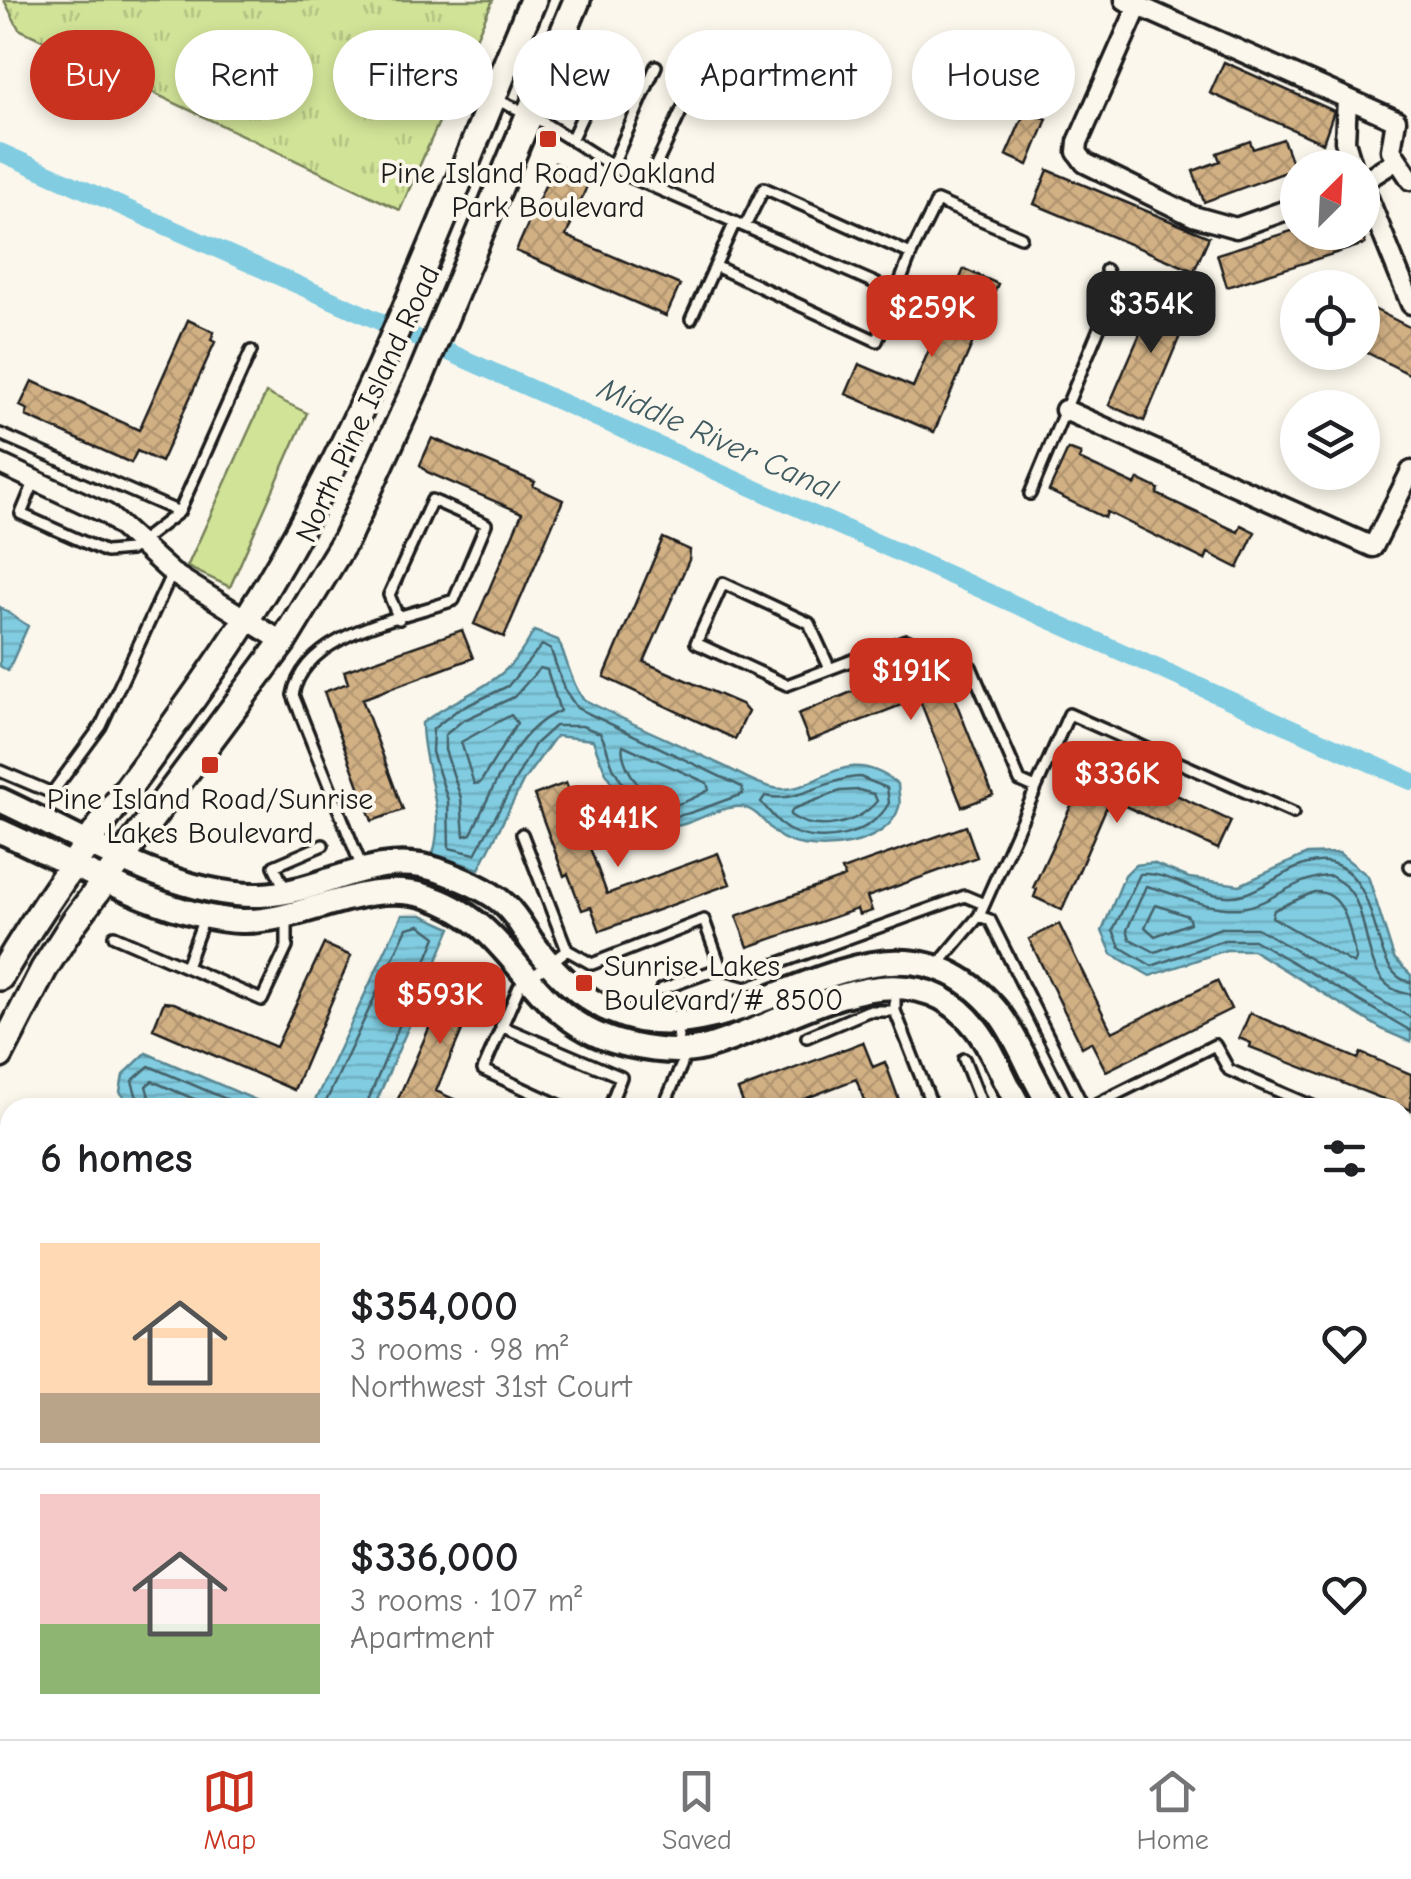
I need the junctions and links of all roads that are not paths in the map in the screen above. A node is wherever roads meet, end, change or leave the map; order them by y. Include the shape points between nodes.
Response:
1 (532, 0) edge
2 (578, 0) edge
3 (1131, 3) edge
4 (565, 30) edge
5 (656, 66) dead end
6 (493, 96) edge
7 (1347, 99) junction
8 (483, 120) edge
9 (528, 120) edge
10 (539, 120) edge
11 (580, 120) edge
12 (677, 120) edge
13 (570, 140) junction
14 (1348, 150) edge
15 (1397, 160) junction
16 (612, 166) junction
17 (1380, 171) edge
18 (1411, 180) edge
19 (647, 184) junction
20 (1280, 212) edge
21 (740, 224) junction
22 (1380, 227) edge
23 (1021, 237) dead end
24 (911, 254) junction
25 (715, 266) junction
26 (1106, 270) dead end
27 (898, 293) junction
28 (1411, 304) edge
29 (691, 319) dead end
30 (250, 351) dead end
31 (1064, 410) junction
32 (0, 434) edge
33 (0, 464) edge
34 (1411, 471) edge
35 (35, 480) junction
36 (1030, 494) dead end
37 (179, 512) junction
38 (138, 543) junction
39 (172, 574) junction
40 (398, 619) junction
41 (246, 621) junction
42 (283, 642) junction
43 (830, 669) junction
44 (0, 771) edge
45 (1036, 788) junction
46 (0, 800) edge
47 (1292, 813) dead end
48 (0, 831) edge
49 (522, 834) dead end
50 (88, 840) junction
51 (323, 845) dead end
52 (124, 857) junction
53 (72, 863) junction
54 (362, 868) junction
55 (108, 880) junction
56 (372, 894) junction
57 (287, 903) junction
58 (984, 904) junction
59 (204, 916) junction
60 (980, 916) junction
61 (114, 936) dead end
62 (557, 956) junction
63 (895, 962) junction
64 (186, 967) junction
65 (721, 968) junction
66 (934, 970) junction
67 (0, 977) edge
68 (526, 979) junction
69 (662, 989) dead end
70 (925, 993) junction
71 (895, 999) junction
72 (676, 1022) junction
73 (502, 1026) junction
74 (807, 1037) dead end
75 (680, 1050) junction
76 (0, 1055) edge
77 (964, 1059) dead end
78 (544, 1098) edge
79 (613, 1098) edge
80 (667, 1098) edge
81 (929, 1098) edge
82 (979, 1098) edge
83 (1015, 1098) edge
84 (1046, 1098) edge
85 (1081, 1098) edge
86 (1106, 1098) edge
87 (1294, 1098) edge

1 - 6 main road, North Pine Island Road
2 - 4 main road, North Pine Island Road
3 - 7 street
3 - 20 street via 1077,152 1085,163 1193,216 1236,228
5 - 16 lane
7 - 14 street
7 - 15 street via 1396,120 1391,150
8 - 41 main road, North Pine Island Road via 379,366
9 - 42 main road, North Pine Island Road via 346,539
10 - 13 lane
11 - 13 lane
12 - 19 lane
13 - 16 lane
15 - 17 street
15 - 18 street
16 - 19 lane
19 - 21 lane
21 - 24 lane via 764,188
21 - 25 lane
21 - 27 lane
22 - 28 street
23 - 24 lane via 937,201
24 - 27 lane
25 - 27 lane via 878,341
25 - 29 lane
26 - 31 lane via 1115,290
30 - 37 lane
31 - 34 street via 1373,547
31 - 36 lane
32 - 37 lane
33 - 35 street
35 - 38 street via 107,514
35 - 38 lane via 20,514 106,552
37 - 38 lane
38 - 39 street
39 - 41 street
39 - 44 lane via 100,726 52,793
40 - 40 lane via 454,600 486,524 432,500 388,595
40 - 54 lane via 312,655 293,695
41 - 42 street
41 - 50 main road, North Pine Island Road
42 - 52 main road, North Pine Island Road
43 - 43 lane via 788,685 696,643 723,583 810,623
43 - 45 lane via 906,640 970,668 1020,781
45 - 47 lane via 1070,714
45 - 58 lane
46 - 50 street
48 - 53 street
49 - 62 lane
50 - 52 street
50 - 53 main road, North Pine Island Road
51 - 57 lane via 274,866
52 - 55 main road, North Pine Island Road
52 - 57 street via 216,892
53 - 55 street
53 - 67 main road, North Pine Island Road
54 - 56 lane
54 - 57 street
54 - 62 street via 402,864 466,881 506,905
55 - 59 street
55 - 76 main road, North Pine Island Road via 44,969
56 - 57 street
56 - 68 street via 403,892 454,907 504,946
57 - 59 street via 238,921
57 - 64 lane via 286,947 262,1000
58 - 60 lane
58 - 65 lane via 966,896 746,974
59 - 64 lane
60 - 66 lane
60 - 85 lane via 990,920
61 - 64 lane
62 - 65 lane via 592,964 704,920
62 - 68 lane
62 - 72 street via 598,1007 644,1021
63 - 66 street
63 - 71 lane
63 - 72 street via 854,965 715,1016
65 - 69 lane
66 - 70 lane
66 - 84 street via 970,988 1001,1016
68 - 73 lane
68 - 75 street via 566,1018 606,1040
70 - 71 street
70 - 83 street via 976,1027
71 - 74 lane
71 - 75 street via 841,995 702,1048
71 - 81 lane
72 - 75 lane
73 - 78 lane via 483,1070
73 - 79 lane via 621,1078
75 - 80 lane via 682,1064
77 - 82 lane
86 - 87 lane via 1215,1045 1229,1070

